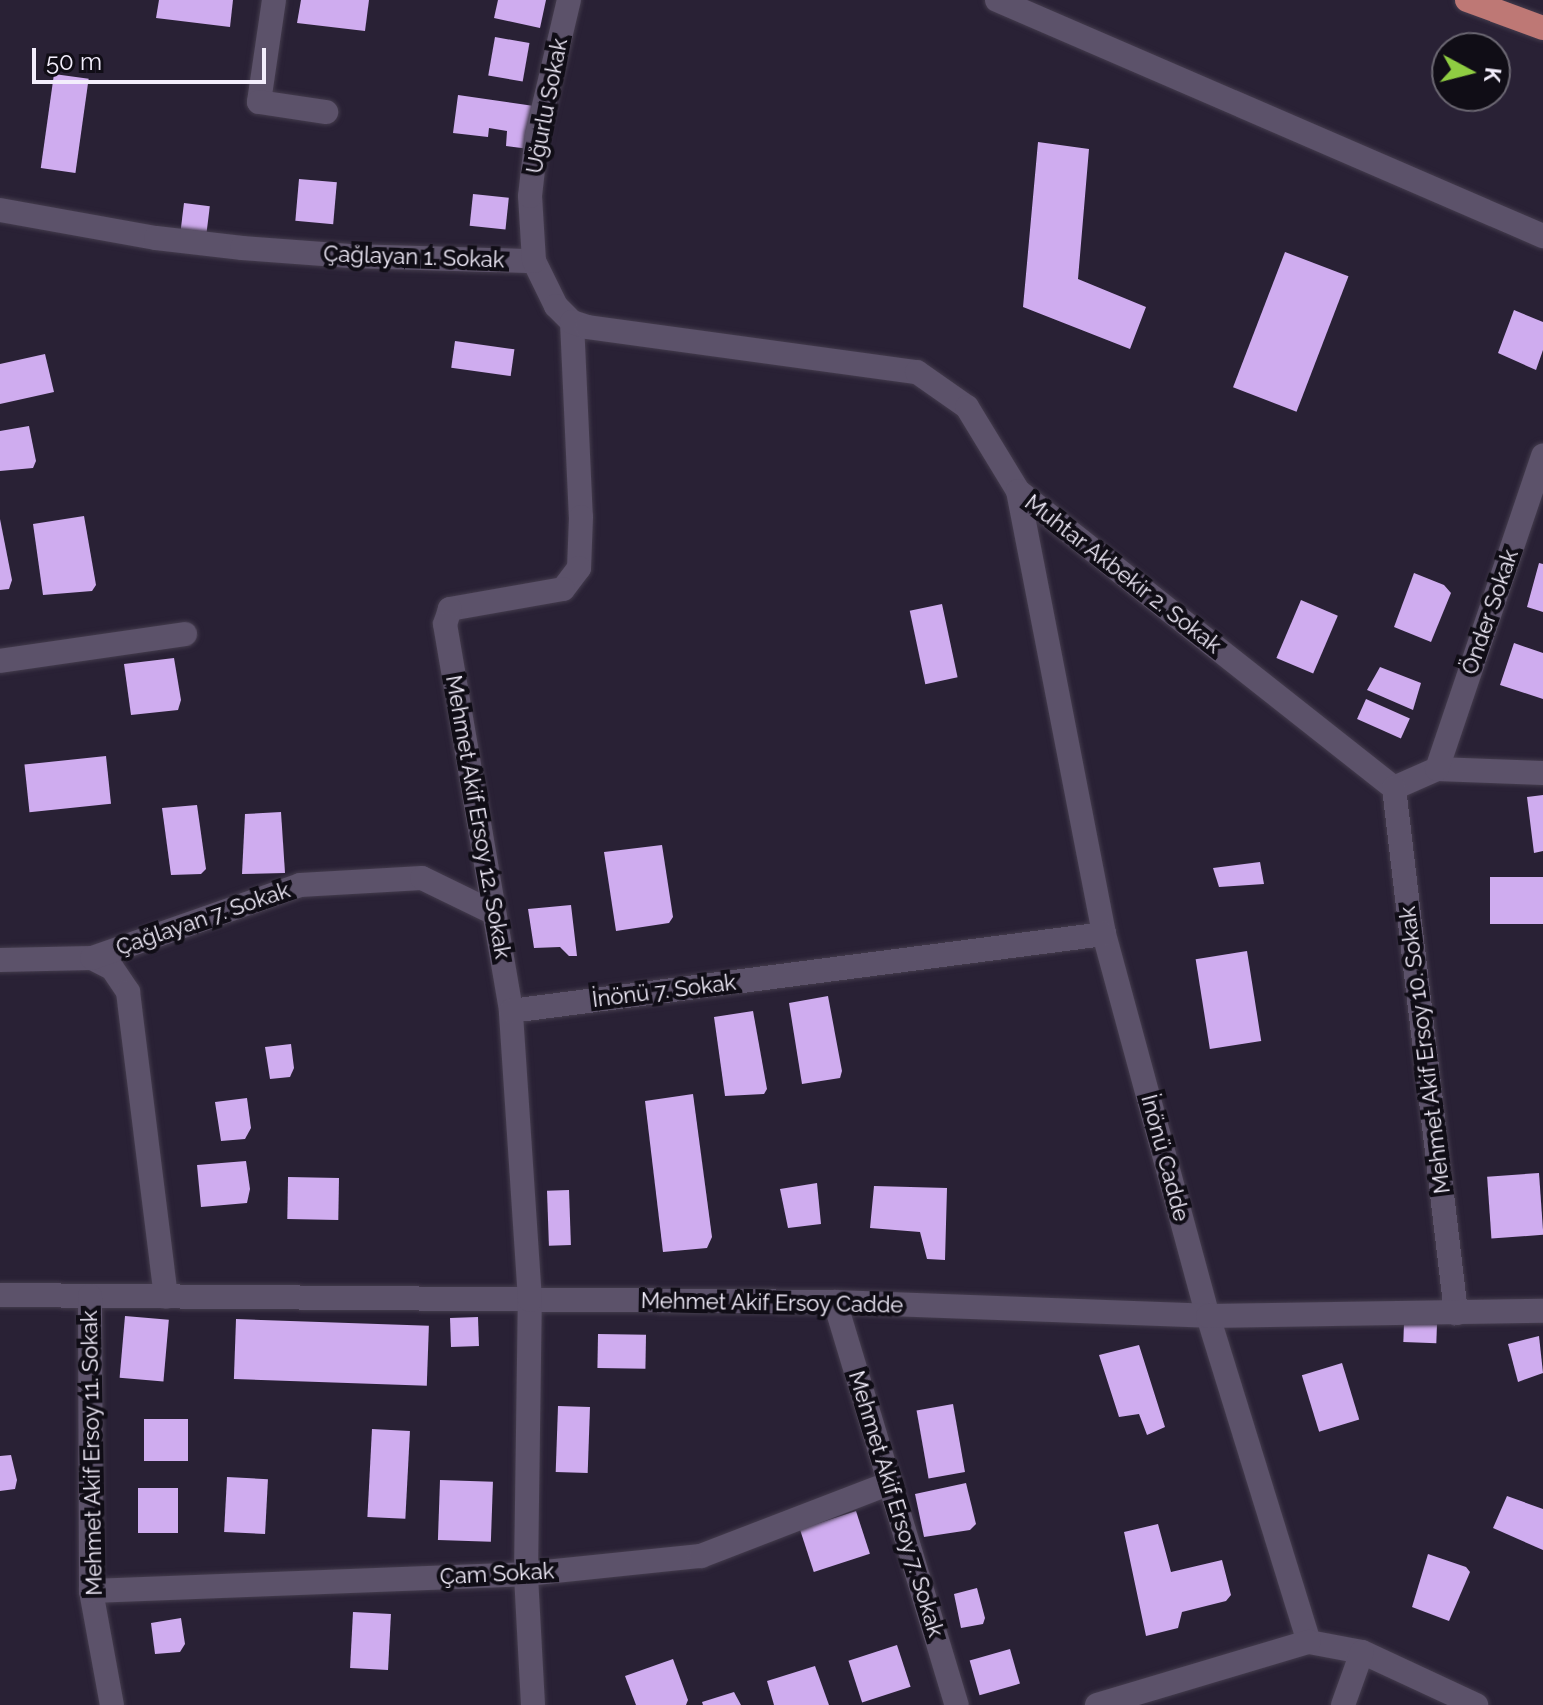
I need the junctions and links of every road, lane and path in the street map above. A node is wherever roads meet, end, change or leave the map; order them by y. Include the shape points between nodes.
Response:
1 (274, 0) edge
2 (569, 0) edge
3 (997, 0) edge
4 (1467, 0) edge
5 (1543, 28) edge
6 (326, 112) dead end
7 (0, 210) edge
8 (1543, 236) edge
9 (534, 261) junction
10 (572, 322) junction
11 (1543, 455) edge
12 (1018, 491) junction
13 (185, 634) dead end
14 (0, 661) edge
15 (1437, 769) junction
16 (1543, 773) edge
17 (1394, 788) junction
18 (494, 913) junction
19 (1104, 934) junction
20 (92, 958) junction
21 (0, 960) edge
22 (511, 1011) junction
23 (0, 1295) edge
24 (90, 1296) junction
25 (166, 1297) junction
26 (530, 1300) junction
27 (835, 1302) junction
28 (1543, 1311) edge
29 (1456, 1313) junction
30 (1208, 1316) junction
31 (890, 1483) junction
32 (526, 1574) junction
33 (91, 1591) junction
34 (1309, 1642) junction
35 (1362, 1652) junction
36 (112, 1705) edge
37 (533, 1705) edge
38 (957, 1705) edge
39 (1097, 1705) edge
40 (1343, 1705) edge
41 (1476, 1705) edge

1 - 6 street via 259,102
2 - 9 street, Uğurlu Sokak via 535,150 530,196
3 - 8 street
4 - 5 main road
7 - 9 street, Çağlayan 1. Sokak via 242,248
9 - 10 street, Çağlayan 1. Sokak via 556,306
10 - 12 street, Muhtar Akbekir 2. Sokak via 917,372 967,407
10 - 18 street, Mehmet Akif Ersoy 12. Sokak via 579,568 563,589 465,604 450,609 445,624
11 - 15 street, Önder Sokak
12 - 17 street, Muhtar Akbekir 2. Sokak
12 - 19 street, İnönü Cadde
13 - 14 street
15 - 16 street
15 - 17 street
17 - 29 street, Mehmet Akif Ersoy 10. Sokak
18 - 20 street, Çağlayan 7. Sokak via 422,878 300,885
18 - 22 street, Mehmet Akif Ersoy 12. Sokak
19 - 22 street, İnönü 7. Sokak
19 - 30 street, İnönü Cadde
20 - 21 street, Çağlayan 7. Sokak
20 - 25 street via 112,968 128,992
22 - 26 street
23 - 24 street, Mehmet Akif Ersoy Cadde
24 - 25 street, Mehmet Akif Ersoy Cadde
24 - 33 street, Mehmet Akif Ersoy 11. Sokak
25 - 26 street, Mehmet Akif Ersoy Cadde
26 - 27 street, Mehmet Akif Ersoy Cadde
26 - 32 street
27 - 30 street, Mehmet Akif Ersoy Cadde
27 - 31 street, Mehmet Akif Ersoy 7. Sokak
28 - 29 street, Mehmet Akif Ersoy Cadde
29 - 30 street, Mehmet Akif Ersoy Cadde
30 - 34 street, İnönü Cadde
31 - 32 street, Çam Sokak via 701,1556
31 - 38 street, Mehmet Akif Ersoy 7. Sokak
32 - 33 street, Çam Sokak
32 - 37 street
33 - 36 street, Mehmet Akif Ersoy 11. Sokak
34 - 35 street
34 - 39 street
35 - 40 street
35 - 41 street

